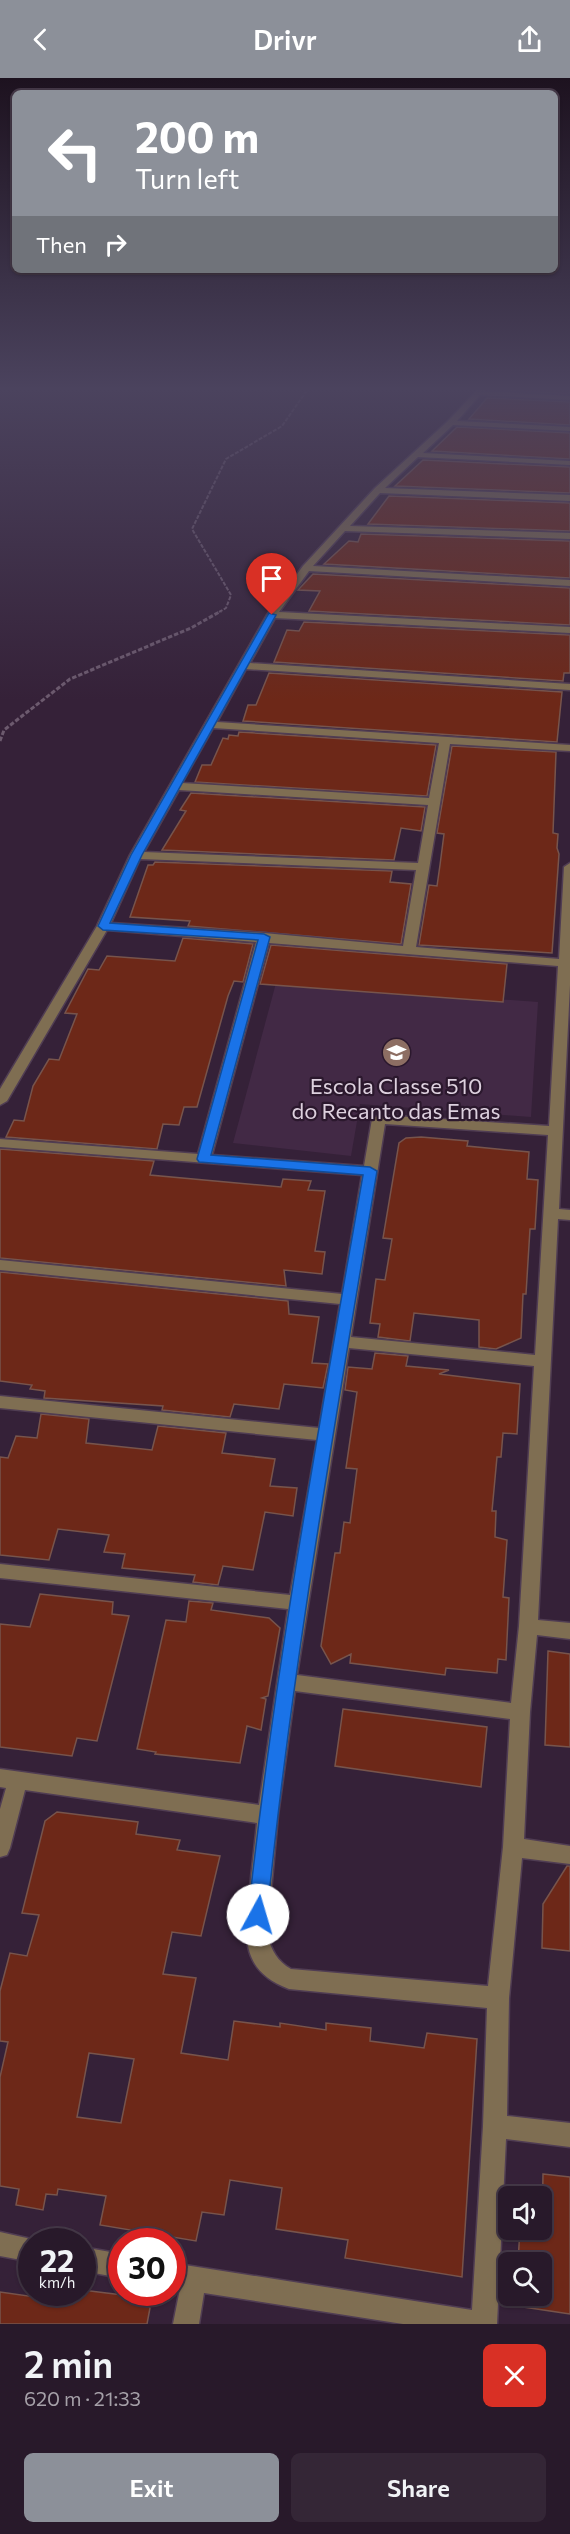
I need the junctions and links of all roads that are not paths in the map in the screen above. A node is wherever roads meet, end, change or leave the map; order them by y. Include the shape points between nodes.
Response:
1 (377, 491) edge
2 (398, 491) edge
3 (570, 498) edge
4 (345, 528) junction
5 (570, 536) edge
6 (306, 568) junction
7 (570, 583) edge
8 (272, 615) junction
9 (570, 630) edge
10 (244, 666) junction
11 (570, 687) edge
12 (212, 724) junction
13 (445, 739) junction
14 (570, 748) edge
15 (176, 786) junction
16 (435, 802) junction
17 (136, 855) junction
18 (423, 867) junction
19 (570, 867) edge
20 (568, 920) edge
21 (103, 926) junction
22 (264, 937) junction
23 (409, 949) junction
24 (565, 963) junction
25 (566, 1006) edge
26 (0, 1101) edge
27 (563, 1102) edge
28 (555, 1131) junction
29 (0, 1143) edge
30 (204, 1159) junction
31 (370, 1171) junction
32 (550, 1214) junction
33 (570, 1215) edge
34 (0, 1264) edge
35 (350, 1300) junction
36 (341, 1342) junction
37 (541, 1361) junction
38 (0, 1402) edge
39 (325, 1435) junction
40 (0, 1571) edge
41 (298, 1603) junction
42 (528, 1626) junction
43 (570, 1631) edge
44 (289, 1682) junction
45 (520, 1712) junction
46 (9, 1779) edge
47 (268, 1815) junction
48 (513, 1847) junction
49 (0, 1848) edge
50 (570, 1855) edge
51 (498, 1998) junction
52 (495, 2126) junction
53 (570, 2135) edge
54 (0, 2244) edge
55 (18, 2247) edge
56 (186, 2277) edge
57 (185, 2306) edge
58 (186, 2324) edge

1 - 4 street
2 - 3 street
4 - 5 street
4 - 6 street
6 - 7 street
6 - 8 street
8 - 9 street
8 - 10 street
10 - 11 street
10 - 12 street
12 - 13 street
12 - 15 street
13 - 14 street
13 - 16 street
15 - 16 street
15 - 17 street
16 - 18 street
17 - 18 street
17 - 21 street
18 - 23 street
19 - 20 street
20 - 24 street
21 - 22 street
21 - 26 street
22 - 23 street
22 - 30 street
23 - 24 street
24 - 25 street
25 - 27 street
27 - 28 street
28 - 31 street via 379,1119
28 - 32 street
29 - 30 street
30 - 31 street
31 - 35 street
32 - 33 street
32 - 37 street
34 - 35 street
35 - 36 street
36 - 37 street
36 - 39 street
37 - 42 street
38 - 39 street
39 - 41 street
40 - 41 street
41 - 44 street
42 - 43 street
42 - 45 street
44 - 45 street
44 - 47 street
45 - 48 street
46 - 47 street
46 - 49 street
47 - 51 street via 256,1935 263,1957 274,1971 288,1978
48 - 50 street
48 - 51 street
51 - 52 street
52 - 53 street
52 - 56 street via 484,2324
54 - 55 street
57 - 58 street

